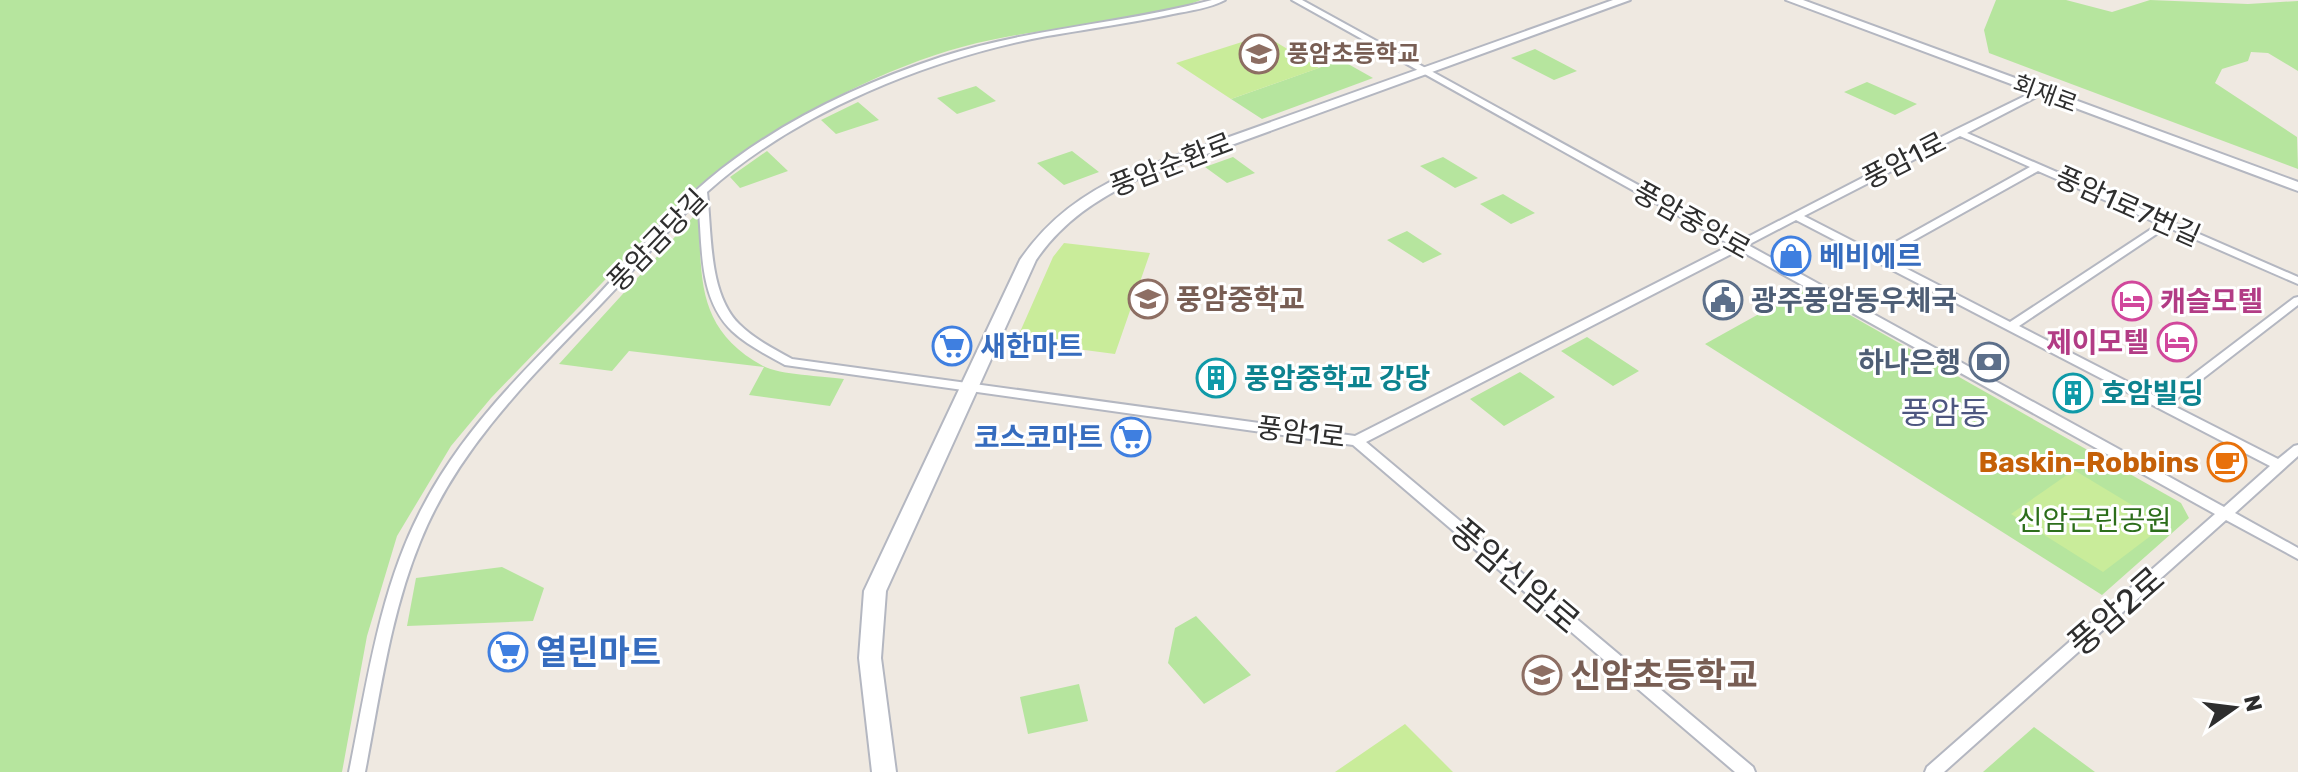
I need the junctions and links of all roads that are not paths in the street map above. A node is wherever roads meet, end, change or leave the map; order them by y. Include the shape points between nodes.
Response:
1 (1221, 0) edge
2 (1296, 0) edge
3 (1624, 0) edge
4 (1792, 0) edge
5 (1423, 72) junction
6 (2039, 92) junction
7 (1958, 132) junction
8 (2038, 167) junction
9 (2298, 187) edge
10 (702, 191) junction
11 (1796, 216) junction
12 (2167, 223) junction
13 (1738, 246) junction
14 (1877, 257) junction
15 (2298, 281) edge
16 (2298, 300) edge
17 (2010, 327) junction
18 (969, 387) junction
19 (2161, 405) junction
20 (1357, 441) junction
21 (2298, 449) edge
22 (2279, 465) junction
23 (2223, 514) junction
24 (2298, 554) edge
25 (357, 772) edge
26 (884, 772) edge
27 (1747, 772) edge
28 (1933, 772) edge

1 - 10 street, 풍암금당길 via 944,59 811,118 754,151
2 - 5 street, 풍암중앙로
3 - 5 street, 풍암순환로
4 - 6 street, 회재로
5 - 13 street, 풍암중앙로
5 - 18 street, 풍암순환로 via 1101,191 1055,227 1028,260
6 - 7 street, 풍암1로
6 - 9 street, 회재로
7 - 8 street, 풍암1로7번길
7 - 11 street, 풍암1로
8 - 12 street, 풍암1로7번길
8 - 14 street
10 - 18 street, 풍암1로 via 710,288 720,314 738,333 789,362
10 - 25 street, 풍암금당길 via 519,384 444,480 414,538 398,586
11 - 13 street, 풍암1로
11 - 14 street
12 - 15 street, 풍암1로7번길
12 - 17 street
13 - 20 street, 풍암1로
13 - 23 street, 풍암중앙로
14 - 17 street
16 - 19 street
17 - 19 street
18 - 20 street, 풍암1로
18 - 26 street, 풍암순환로 via 875,591 870,658
19 - 22 street
20 - 27 street, 풍암신암로
21 - 22 street, 풍암2로
22 - 23 street, 풍암2로
23 - 24 street, 풍암중앙로
23 - 28 street, 풍암2로

